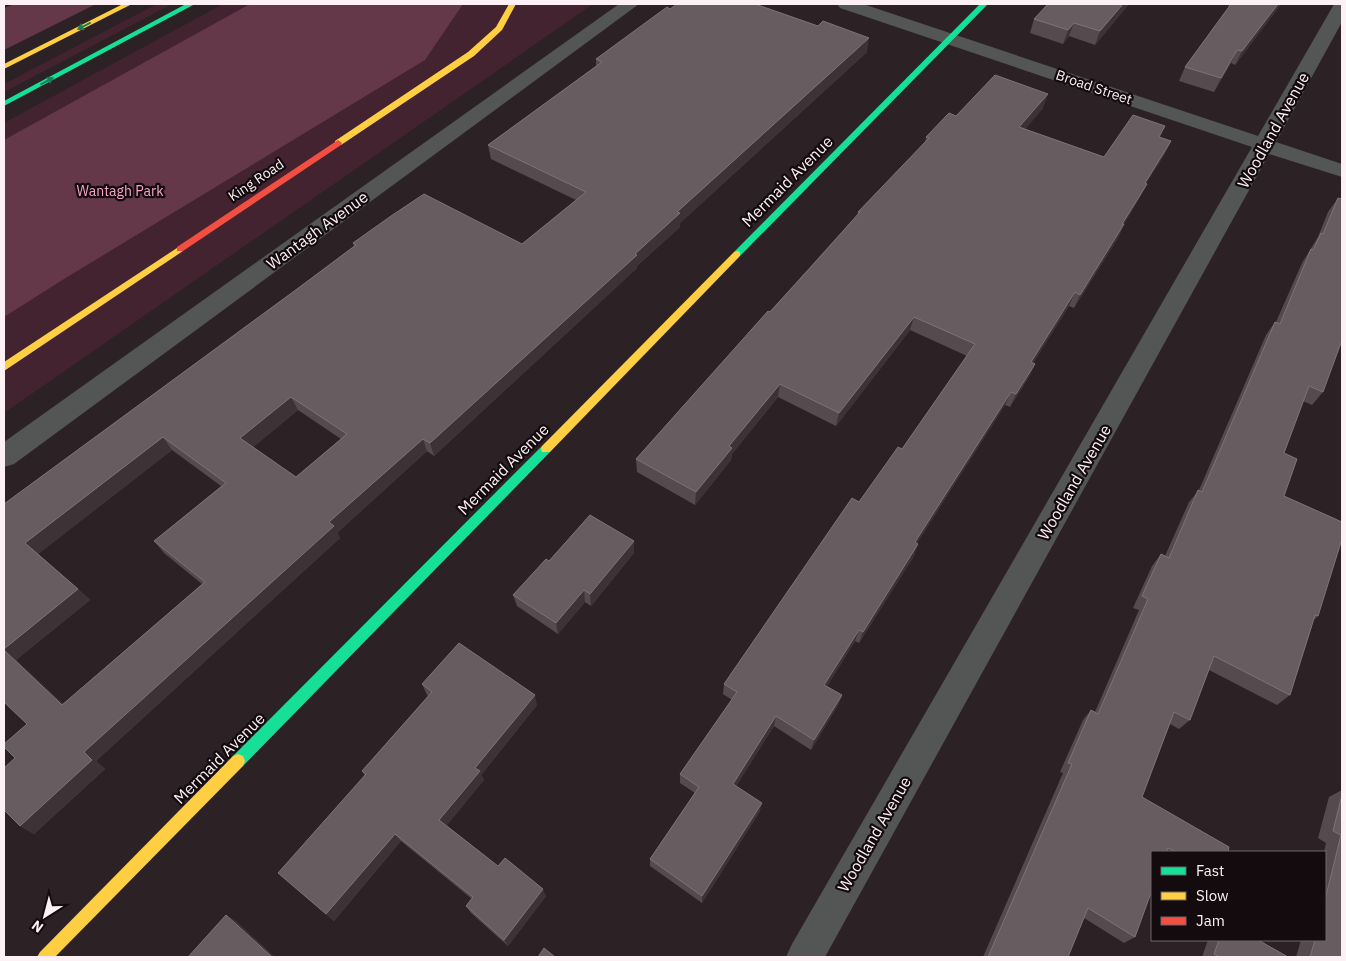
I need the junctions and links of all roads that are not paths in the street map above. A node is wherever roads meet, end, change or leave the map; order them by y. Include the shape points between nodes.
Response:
1 (128, 4) edge
2 (191, 4) edge
3 (512, 4) edge
4 (630, 4) edge
5 (846, 4) edge
6 (984, 4) edge
7 (1342, 6) edge
8 (950, 39) junction
9 (4, 67) edge
10 (4, 104) edge
11 (1265, 145) junction
12 (1342, 170) edge
13 (4, 367) edge
14 (4, 456) edge
15 (45, 957) edge
16 (805, 957) edge

1 -> 9 main road
10 -> 2 main road
3 - 13 main road, King Road via 499,28 471,54
4 - 14 street, Wantagh Avenue
5 - 8 street, Broad Street
6 - 8 main road, Mermaid Avenue
7 - 11 street, Woodland Avenue
8 - 11 street, Broad Street
8 - 15 main road, Mermaid Avenue
11 - 12 street, Broad Street
11 - 16 street, Woodland Avenue

